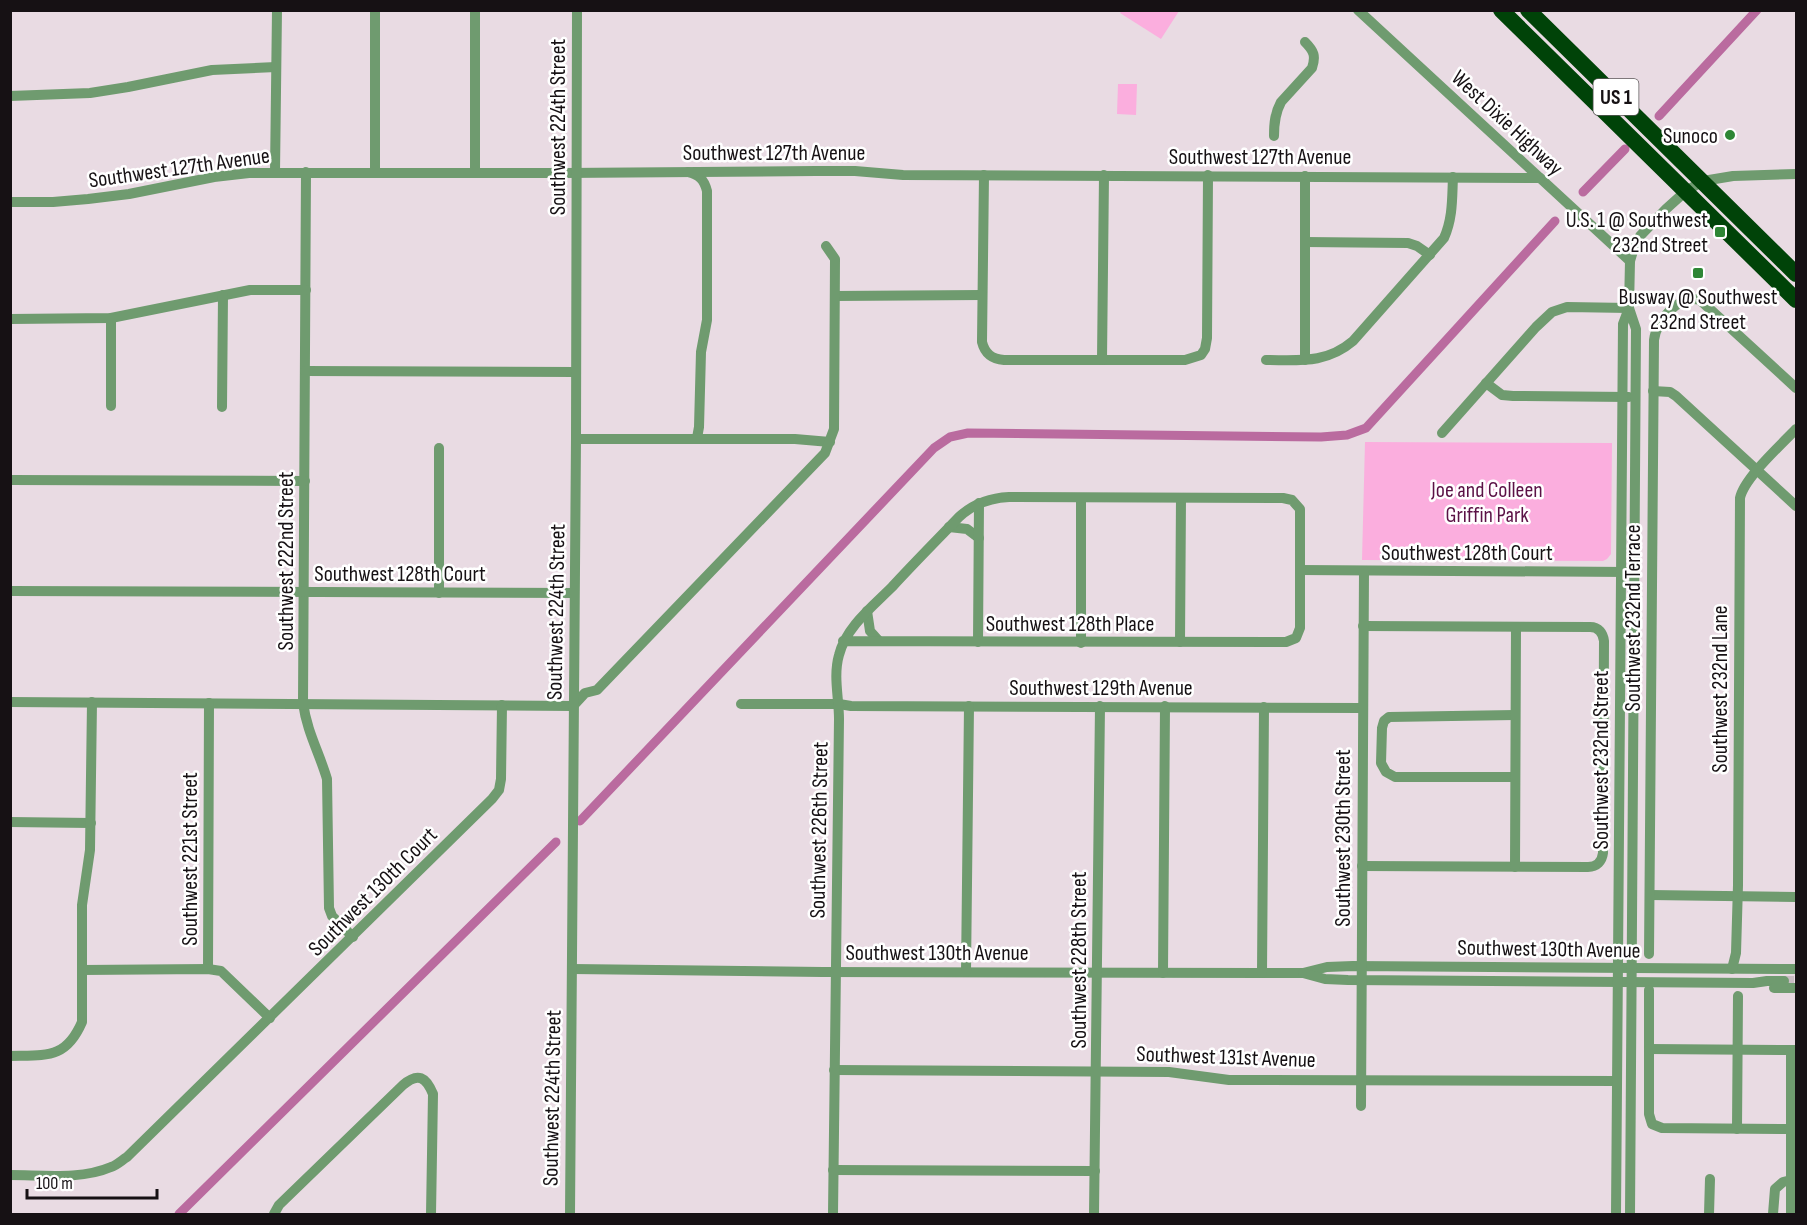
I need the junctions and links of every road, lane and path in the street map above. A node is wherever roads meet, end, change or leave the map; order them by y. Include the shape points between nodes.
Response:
1 (277, 10) edge
2 (375, 10) edge
3 (475, 10) edge
4 (577, 10) edge
5 (1358, 10) edge
6 (1501, 10) edge
7 (1528, 10) edge
8 (1305, 42) dead end
9 (276, 67) junction
10 (1588, 95) junction
11 (10, 96) edge
12 (1274, 136) dead end
13 (685, 171) junction
14 (275, 172) junction
15 (306, 172) junction
16 (375, 172) junction
17 (577, 172) junction
18 (475, 173) junction
19 (1797, 174) edge
20 (984, 175) junction
21 (1104, 175) junction
22 (1208, 175) junction
23 (1305, 176) junction
24 (1453, 177) junction
25 (1540, 178) junction
26 (1703, 182) junction
27 (1686, 191) junction
28 (10, 202) edge
29 (1305, 242) junction
30 (826, 246) dead end
31 (1430, 255) junction
32 (1630, 261) junction
33 (1797, 274) edge
34 (1797, 285) edge
35 (306, 290) junction
36 (223, 295) junction
37 (982, 295) junction
38 (834, 296) junction
39 (1797, 300) edge
40 (1629, 308) junction
41 (111, 318) junction
42 (10, 319) edge
43 (1102, 360) junction
44 (1266, 360) dead end
45 (1305, 360) junction
46 (305, 371) junction
47 (576, 372) junction
48 (1486, 383) junction
49 (1797, 388) edge
50 (1653, 391) junction
51 (1622, 397) junction
52 (1635, 397) junction
53 (111, 406) dead end
54 (222, 407) dead end
55 (1797, 429) edge
56 (1442, 433) dead end
57 (697, 438) junction
58 (576, 439) junction
59 (830, 442) junction
60 (439, 448) dead end
61 (1758, 471) junction
62 (10, 480) edge
63 (305, 481) junction
64 (1081, 498) junction
65 (1181, 498) junction
66 (979, 503) junction
67 (1797, 506) edge
68 (949, 527) junction
69 (979, 538) junction
70 (1300, 570) junction
71 (1364, 571) junction
72 (1621, 572) junction
73 (1634, 572) junction
74 (10, 591) edge
75 (305, 592) junction
76 (440, 593) junction
77 (574, 593) junction
78 (867, 611) junction
79 (1363, 626) junction
80 (1516, 627) junction
81 (843, 641) junction
82 (879, 641) junction
83 (978, 642) junction
84 (1180, 642) junction
85 (1081, 643) junction
86 (10, 702) edge
87 (92, 702) junction
88 (209, 703) junction
89 (303, 703) junction
90 (741, 704) dead end
91 (839, 704) junction
92 (502, 705) junction
93 (573, 706) junction
94 (969, 706) junction
95 (1100, 706) junction
96 (1165, 706) junction
97 (1264, 707) junction
98 (1363, 708) junction
99 (1515, 716) junction
100 (1515, 777) junction
101 (10, 822) edge
102 (90, 823) junction
103 (1362, 866) junction
104 (1515, 867) junction
105 (1650, 895) junction
106 (1738, 896) junction
107 (1797, 897) edge
108 (353, 937) junction
109 (1649, 954) dead end
110 (1361, 966) junction
111 (1618, 968) junction
112 (82, 969) junction
113 (208, 969) junction
114 (572, 969) junction
115 (1631, 969) junction
116 (1732, 969) junction
117 (1797, 969) edge
118 (834, 972) junction
119 (966, 972) junction
120 (1098, 972) junction
121 (1162, 973) junction
122 (1262, 973) junction
123 (1303, 973) junction
124 (1361, 980) junction
125 (1618, 982) junction
126 (1631, 982) junction
127 (1793, 983) tunnel mouth
128 (1649, 990) dead end
129 (1738, 996) dead end
130 (270, 1018) junction
131 (1649, 1049) junction
132 (1737, 1050) junction
133 (1794, 1050) edge
134 (10, 1056) edge
135 (834, 1070) junction
136 (1097, 1072) junction
137 (1361, 1080) junction
138 (1617, 1081) junction
139 (1360, 1106) dead end
140 (1737, 1129) junction
141 (1791, 1129) junction
142 (833, 1170) junction
143 (1095, 1171) junction
144 (10, 1175) edge
145 (1710, 1179) dead end
146 (1791, 1180) junction
147 (274, 1215) edge
148 (431, 1215) edge
149 (570, 1215) edge
150 (833, 1215) edge
151 (1094, 1215) edge
152 (1616, 1215) edge
153 (1630, 1215) edge
154 (1709, 1215) edge
155 (1773, 1215) edge
156 (1791, 1215) edge

1 - 9 street
2 - 16 street
3 - 18 street
4 - 17 street, Southwest 224th Street
5 - 25 street, West Dixie Highway
6 - 10 highway, US 1
7 - 26 highway, US 1
8 - 12 street via 1315,54 1312,68 1281,102 1275,116
9 - 11 street via 212,70 90,93
9 - 14 street
10 - 26 highway via 1612,104 1685,177
10 - 27 highway, US 1
13 - 17 street, Southwest 127th Avenue
13 - 20 street, Southwest 127th Avenue
13 - 57 street via 698,175 707,191 707,320 701,352
14 - 15 street, Southwest 127th Avenue
14 - 28 street, Southwest 127th Avenue via 214,177 98,198
15 - 16 street, Southwest 127th Avenue
15 - 35 street, Southwest 222nd Street
16 - 18 street, Southwest 127th Avenue
17 - 18 street, Southwest 127th Avenue
17 - 47 street, Southwest 224th Street
19 - 26 street via 1733,176
20 - 21 street, Southwest 127th Avenue
20 - 37 street
21 - 22 street, Southwest 127th Avenue
21 - 43 street
22 - 23 street, Southwest 127th Avenue
22 - 43 street via 1208,338 1203,352 1185,360
23 - 24 street, Southwest 127th Avenue
23 - 29 street
24 - 25 street, Southwest 127th Avenue
24 - 31 street via 1450,224
25 - 32 street, West Dixie Highway
26 - 27 street
26 - 33 highway, US 1
27 - 32 street, Southwest 232nd Street via 1640,236
27 - 34 highway via 1696,190 1714,203
27 - 39 highway, US 1
29 - 31 street via 1408,243
29 - 45 street
30 - 38 street via 835,259
31 - 45 street via 1345,348 1330,356
32 - 40 street, Southwest 232nd Street
35 - 36 street via 250,290
35 - 46 street, Southwest 222nd Street
36 - 41 street
36 - 54 street
37 - 38 street
37 - 43 street via 982,342 991,356 1004,360
38 - 59 street via 834,429
40 - 48 street via 1568,307 1555,311 1520,343
40 - 51 street, Southwest 232nd Street via 1623,324
40 - 52 street, Southwest 232nd Street via 1636,329
41 - 42 street
41 - 53 street
44 - 45 street
46 - 47 street
46 - 63 street, Southwest 222nd Street
47 - 58 street, Southwest 224th Street
48 - 51 street via 1502,395
48 - 56 street
49 - 50 street, Southwest 232nd Terrace via 1703,302 1689,298 1675,306 1655,330
50 - 61 street via 1677,396
50 - 105 street, Southwest 232nd Terrace
51 - 52 street
51 - 72 street, Southwest 232nd Street
52 - 73 street, Southwest 232nd Street
55 - 61 street, Southwest 232nd Lane
57 - 58 street
57 - 59 street
58 - 77 street, Southwest 224th Street
59 - 93 street via 825,453 597,690 585,693
60 - 76 street
61 - 67 street
61 - 106 street, Southwest 232nd Lane via 1744,487 1739,503
62 - 63 street
63 - 75 street, Southwest 222nd Street
64 - 65 street
64 - 66 street via 1002,497
64 - 85 street
65 - 70 street via 1283,498 1296,502 1301,513
65 - 84 street
66 - 68 street, Southwest 226th Street
66 - 69 street
68 - 69 street via 967,529
68 - 78 street, Southwest 226th Street
69 - 83 street
70 - 71 street, Southwest 128th Court
70 - 84 street, Southwest 128th Place via 1300,628 1296,638 1281,643
71 - 72 street, Southwest 128th Court
71 - 79 street, Southwest 230th Street
72 - 73 street, Southwest 128th Court
72 - 111 street, Southwest 232nd Street
73 - 115 street, Southwest 232nd Street
74 - 75 street, Southwest 128th Court
75 - 76 street, Southwest 128th Court
75 - 89 street, Southwest 222nd Street
76 - 77 street, Southwest 128th Court
77 - 93 street, Southwest 224th Street
78 - 81 street, Southwest 226th Street
78 - 82 street via 870,631
79 - 80 street
79 - 98 street, Southwest 230th Street
80 - 99 street
80 - 104 street via 1593,627 1601,632 1604,641 1602,856 1588,867
81 - 82 street, Southwest 128th Place
81 - 91 street, Southwest 226th Street via 837,667
82 - 83 street, Southwest 128th Place
83 - 85 street, Southwest 128th Place
84 - 85 street, Southwest 128th Place
86 - 87 street
87 - 88 street
87 - 102 street
88 - 89 street
88 - 113 street, Southwest 221st Street
89 - 92 street
89 - 108 street, Southwest 222nd Street via 305,722 327,779 329,908
90 - 91 street, Southwest 129th Avenue
91 - 94 street, Southwest 129th Avenue
91 - 118 street, Southwest 226th Street
92 - 93 street
92 - 108 street, Southwest 130th Court via 499,790
93 - 114 street, Southwest 224th Street
94 - 95 street, Southwest 129th Avenue
94 - 119 street
95 - 96 street, Southwest 129th Avenue
95 - 120 street, Southwest 228th Street
96 - 97 street, Southwest 129th Avenue
96 - 121 street
97 - 98 street, Southwest 129th Avenue
97 - 122 street
98 - 103 street, Southwest 230th Street
99 - 100 street
99 - 100 street via 1389,717 1382,728 1381,763 1395,777
100 - 104 street
101 - 102 street
102 - 112 street via 82,904
103 - 104 street
103 - 110 street, Southwest 230th Street
105 - 106 street
105 - 109 street, Southwest 232nd Terrace
106 - 107 street
106 - 116 street, Southwest 232nd Lane
108 - 130 street, Southwest 130th Court
110 - 111 street, Southwest 130th Avenue
110 - 123 street, Southwest 130th Avenue via 1327,967
110 - 124 street, Southwest 230th Street
111 - 115 street, Southwest 130th Avenue
111 - 125 street, Southwest 232nd Street
112 - 113 street
112 - 134 street via 82,1022 75,1037 56,1052
113 - 130 street, Southwest 221st Street via 221,970
114 - 118 street, Southwest 130th Avenue
114 - 149 street, Southwest 224th Street
115 - 116 street, Southwest 130th Avenue
115 - 126 street, Southwest 232nd Street
116 - 117 street, Southwest 130th Avenue
118 - 119 street, Southwest 130th Avenue
118 - 135 street, Southwest 226th Street
119 - 120 street, Southwest 130th Avenue
120 - 121 street, Southwest 130th Avenue
120 - 136 street, Southwest 228th Street
121 - 122 street, Southwest 130th Avenue
122 - 123 street, Southwest 130th Avenue
123 - 124 street, Southwest 130th Avenue via 1332,980
124 - 125 street, Southwest 130th Avenue
124 - 137 street, Southwest 230th Street
125 - 126 street, Southwest 130th Avenue
125 - 138 street, Southwest 232nd Street
126 - 127 street, Southwest 130th Avenue
126 - 153 street, Southwest 232nd Street
128 - 131 street
129 - 132 street
130 - 144 street, Southwest 130th Court via 114,1166 67,1175
131 - 132 street
131 - 140 street via 1648,1114 1652,1124 1662,1128
132 - 133 street
132 - 140 street
133 - 141 street
135 - 136 street, Southwest 131st Avenue
135 - 142 street, Southwest 226th Street
136 - 137 street, Southwest 131st Avenue via 1178,1072 1229,1080
136 - 143 street, Southwest 228th Street
137 - 138 street, Southwest 131st Avenue
137 - 139 street, Southwest 230th Street
138 - 152 street, Southwest 232nd Street
140 - 141 street
141 - 146 street
142 - 143 street
142 - 150 street, Southwest 226th Street
143 - 151 street, Southwest 228th Street
145 - 154 street
146 - 155 street via 1775,1189
146 - 156 street
147 - 148 street via 279,1205 411,1078 428,1083 433,1094

